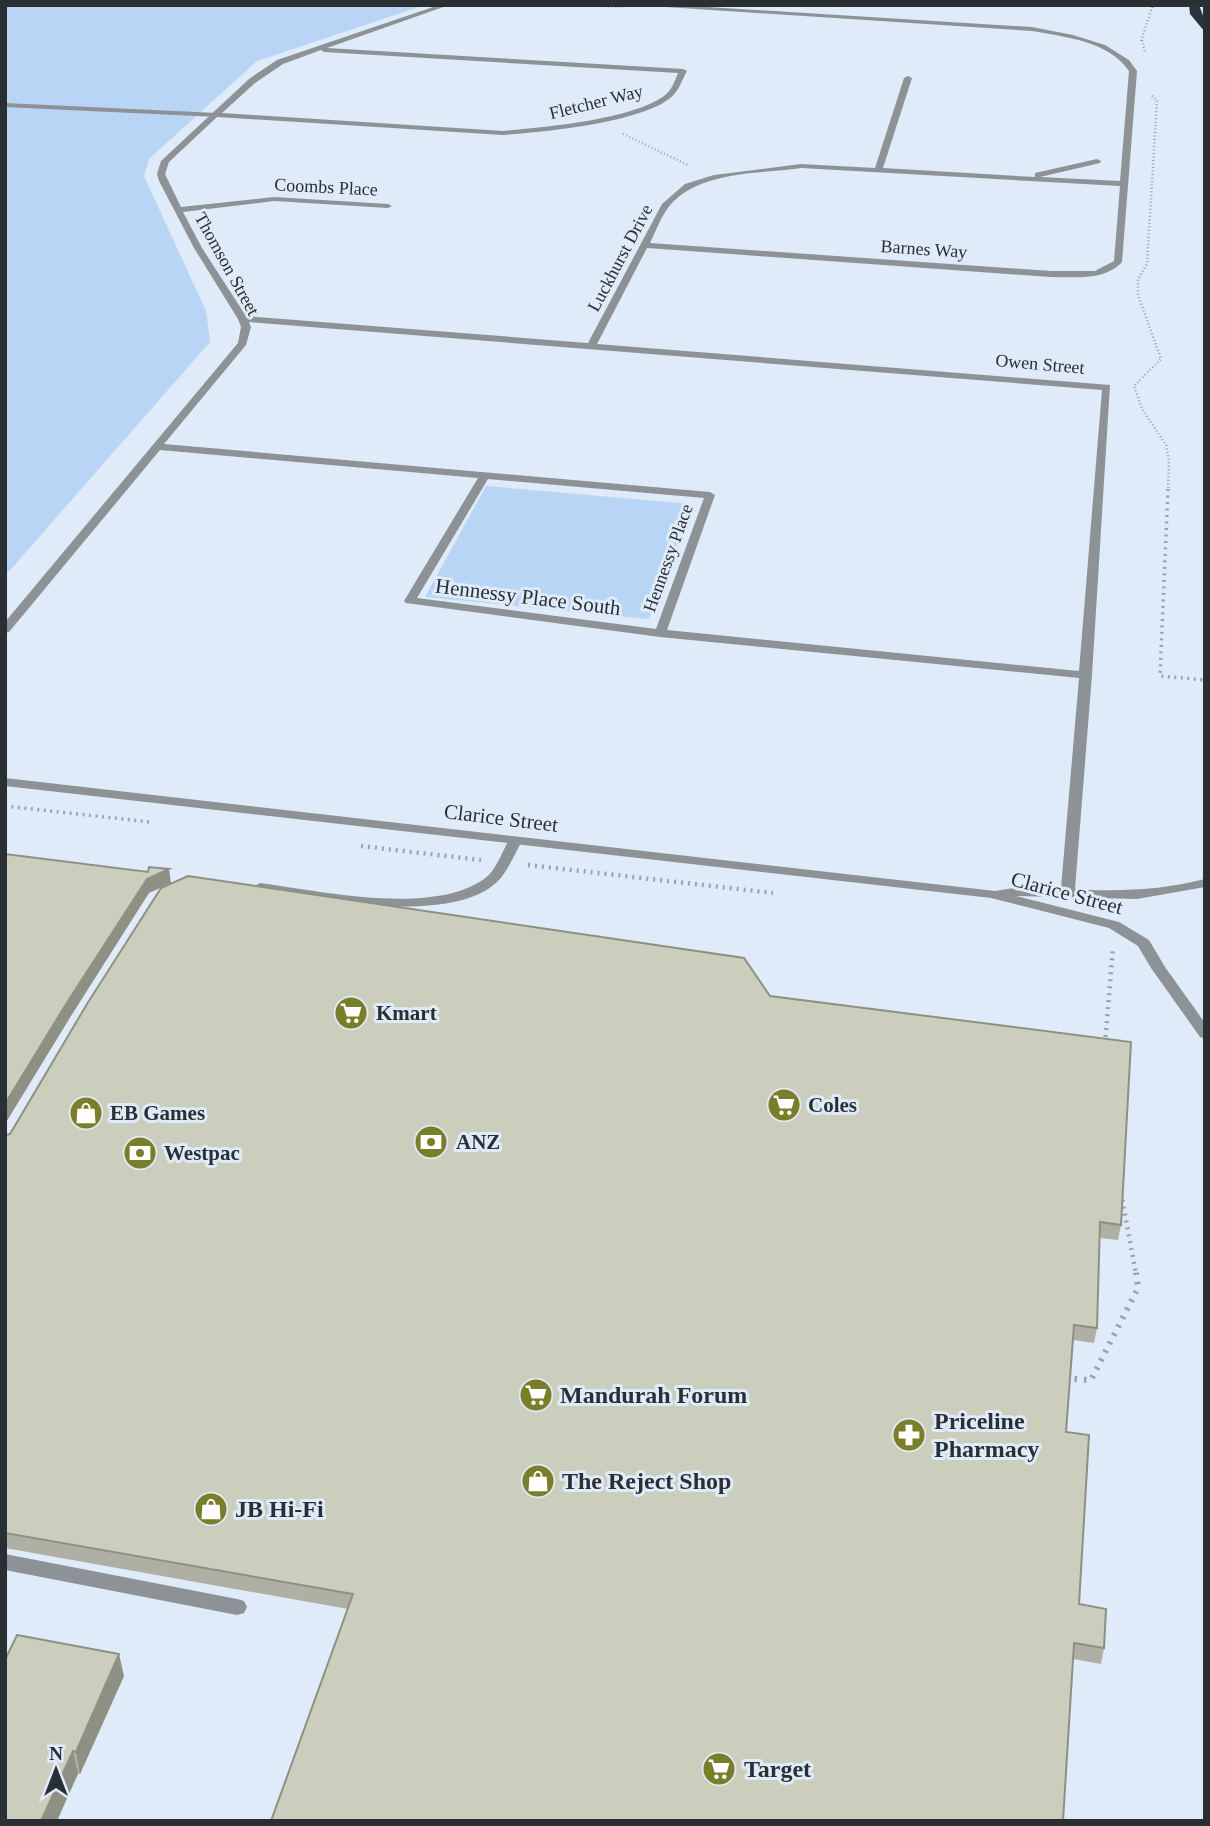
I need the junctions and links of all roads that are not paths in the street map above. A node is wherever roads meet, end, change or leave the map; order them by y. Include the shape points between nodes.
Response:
1 (446, 5) edge
2 (639, 5) edge
3 (1194, 5) edge
4 (1205, 29) edge
5 (315, 49) junction
6 (908, 78) dead end
7 (5, 105) edge
8 (217, 115) junction
9 (1097, 161) dead end
10 (878, 169) junction
11 (1027, 178) junction
12 (1124, 184) junction
13 (388, 206) dead end
14 (178, 211) junction
15 (646, 245) junction
16 (243, 318) junction
17 (591, 346) junction
18 (158, 447) junction
19 (484, 476) junction
20 (5, 630) edge
21 (660, 633) junction
22 (1086, 675) junction
23 (5, 782) edge
24 (515, 841) junction
25 (1205, 883) edge
26 (248, 886) edge
27 (1068, 893) junction
28 (991, 894) junction
29 (1205, 1034) edge
30 (5, 1562) edge
31 (237, 1607) dead end

1 - 5 street, Thomson Street
2 - 12 street via 1012,27 1069,36 1111,50 1133,71
3 - 4 highway
5 - 8 street, Thomson Street via 261,73
5 - 8 street, Fletcher Way via 683,71 669,97 648,107 542,131 503,133
6 - 10 street
7 - 8 street, Fletcher Way
8 - 14 street, Thomson Street via 165,162 161,174
9 - 11 street, Luckhurst Drive
10 - 11 street, Luckhurst Drive
10 - 15 street, Luckhurst Drive via 777,167 714,177 675,194
11 - 12 street, Luckhurst Drive
12 - 15 street, Barnes Way via 1118,262 1110,271 1083,275
13 - 14 street, Coombs Place via 274,199
14 - 16 street, Thomson Street
15 - 17 street, Luckhurst Drive
16 - 17 street
16 - 18 street, Thomson Street via 243,343
17 - 22 street, Owen Street via 1107,387
18 - 19 street, Hennessy Place
18 - 20 street, Thomson Street
19 - 21 street, Hennessy Place via 710,495
19 - 21 street, Hennessy Place South via 410,601
21 - 22 street, Hennessy Place
22 - 27 street, Owen Street
23 - 24 street, Clarice Street
24 - 26 street via 491,881 459,898 407,903
24 - 28 street, Clarice Street
25 - 27 street, Clarice Street via 1173,892
27 - 28 street, Clarice Street
28 - 29 street, Clarice Street via 1114,925 1132,934 1144,943
30 - 31 street

